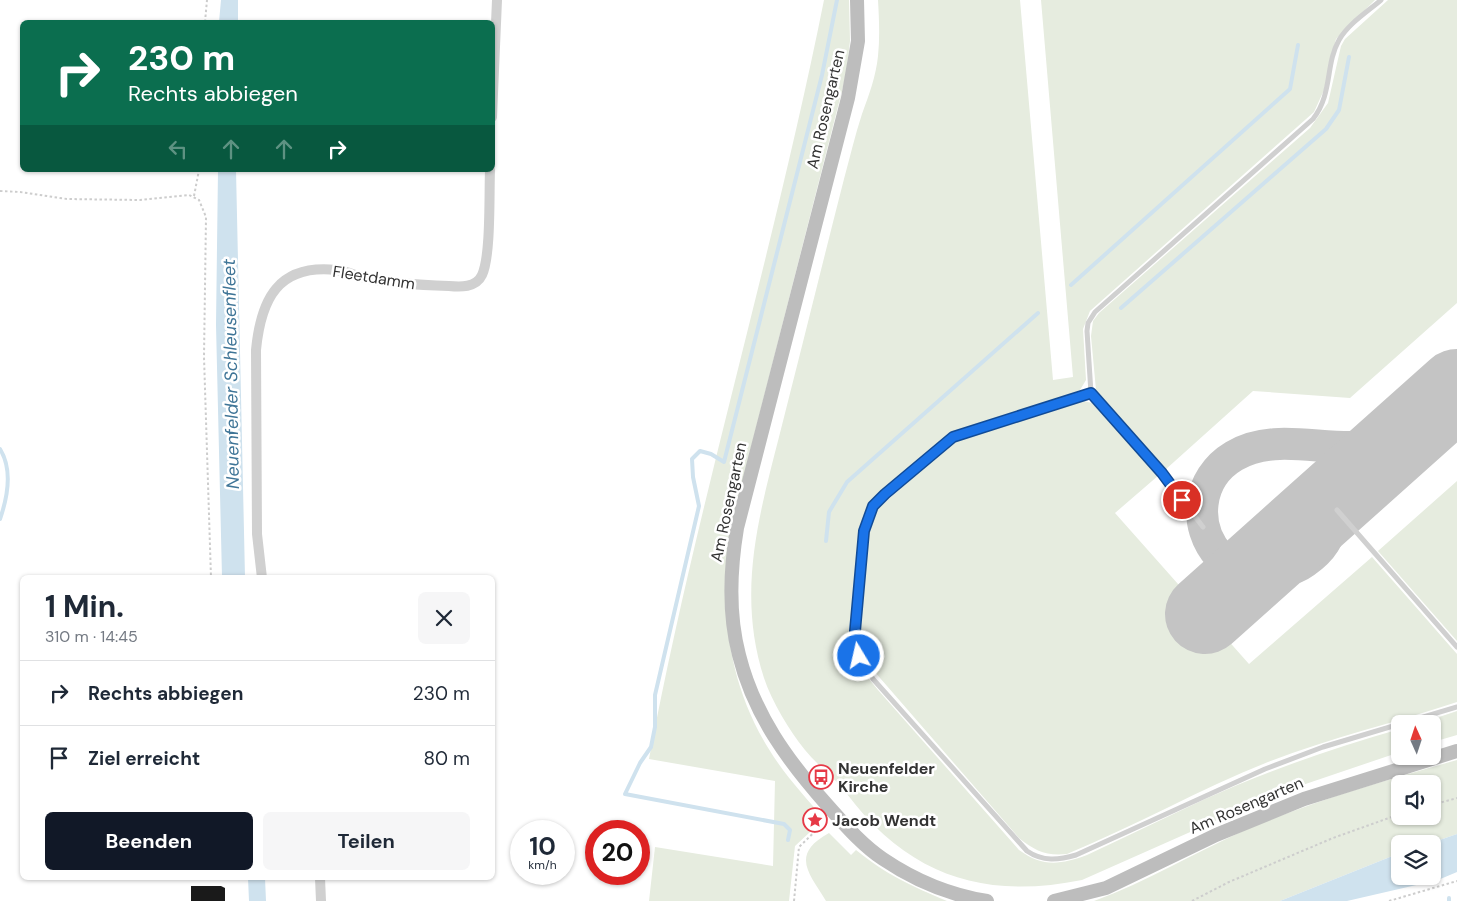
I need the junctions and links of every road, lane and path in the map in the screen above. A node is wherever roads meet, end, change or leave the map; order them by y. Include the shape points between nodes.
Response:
1 (207, 0) edge
2 (497, 0) edge
3 (856, 0) edge
4 (1381, 0) edge
5 (205, 20) edge
6 (495, 47) edge
7 (199, 172) edge
8 (490, 172) edge
9 (0, 192) edge
10 (194, 196) junction
11 (1091, 393) junction
12 (1337, 510) dead end
13 (1203, 527) dead end
14 (211, 575) edge
15 (262, 575) edge
16 (1457, 647) edge
17 (1457, 707) edge
18 (1457, 750) edge
19 (1457, 798) edge
20 (1441, 802) edge
21 (835, 814) junction
22 (1391, 817) edge
23 (320, 880) edge
24 (1457, 881) edge
25 (321, 901) edge
26 (794, 901) edge
27 (987, 901) edge
28 (1054, 901) edge
29 (1192, 901) edge
30 (1389, 901) edge

1 - 5 path
2 - 6 street
3 - 21 main road, Am Rosengarten via 858,41 848,98 738,528 731,576 732,617 738,654 756,704 786,756
4 - 11 lane via 1354,22 1340,39 1322,108 1313,119 1091,317 1087,331
7 - 10 path
8 - 15 street, Fleetdamm via 486,259 482,277 473,284 461,287 401,283 315,268 292,275 270,294 259,321 256,350 257,534
9 - 10 path via 77,199 140,200
10 - 14 path via 202,204 206,217 204,357
11 - 13 lane via 1162,473
11 - 17 lane via 953,437 873,506 864,531 855,631 859,656 873,679 1027,851 1053,860 1076,855 1265,769 1323,747
12 - 16 lane
18 - 28 main road, Am Rosengarten via 1304,799 1216,835 1106,888
19 - 20 path
21 - 26 path via 798,847
21 - 27 main road, Am Rosengarten via 867,846 904,872 948,892
22 - 29 path via 1333,838
23 - 25 street
24 - 30 path

